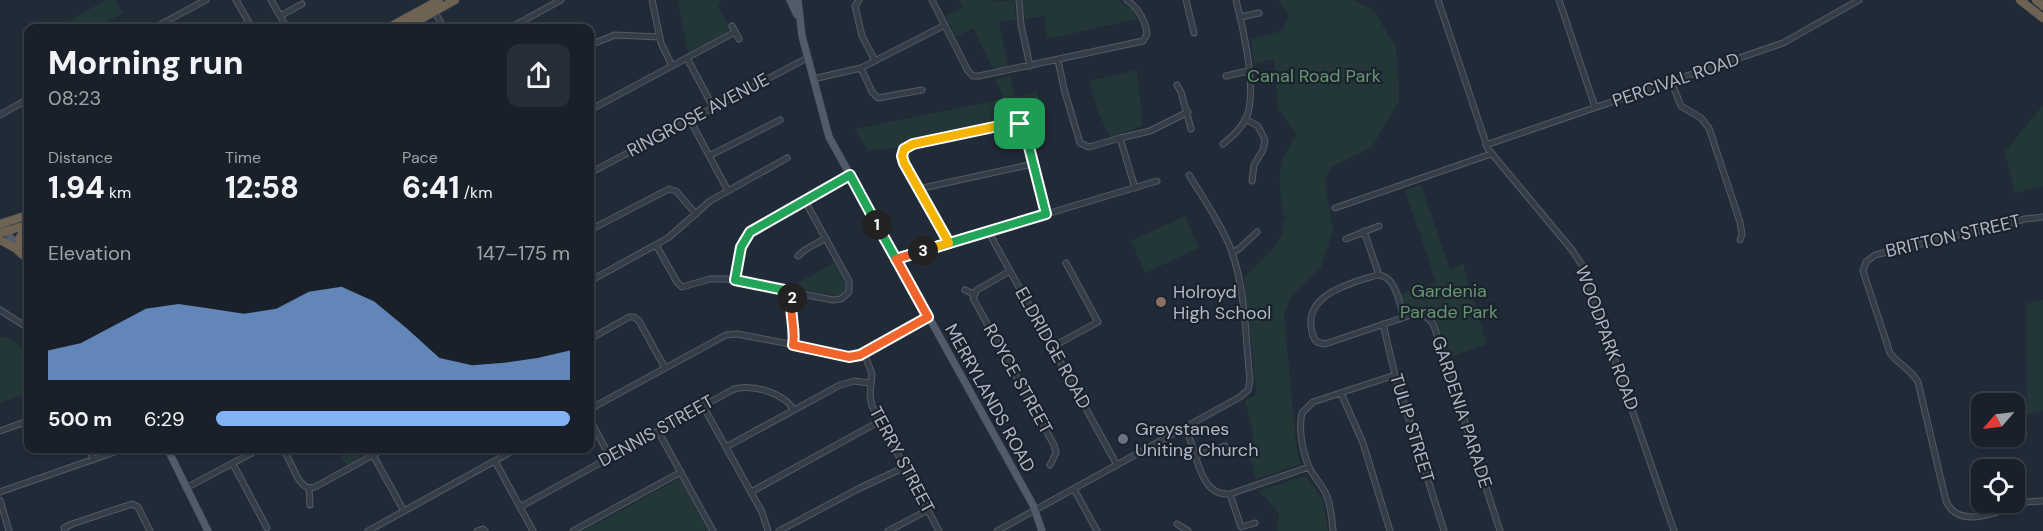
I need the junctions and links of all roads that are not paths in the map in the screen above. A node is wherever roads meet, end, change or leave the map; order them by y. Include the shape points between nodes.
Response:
1 (206, 0) edge
2 (237, 0) edge
3 (272, 0) edge
4 (439, 0) edge
5 (455, 0) edge
6 (561, 0) edge
7 (652, 0) edge
8 (790, 0) edge
9 (798, 0) edge
10 (932, 0) edge
11 (1019, 0) edge
12 (1128, 0) edge
13 (1186, 0) edge
14 (1236, 0) edge
15 (1438, 0) edge
16 (1559, 0) edge
17 (1859, 0) edge
18 (2020, 0) edge
19 (2036, 0) edge
20 (856, 1) edge
21 (302, 4) dead end
22 (2043, 6) edge
23 (433, 8) junction
24 (1259, 13) dead end
25 (280, 16) junction
26 (798, 17) junction
27 (1241, 17) junction
28 (2043, 18) edge
29 (161, 24) edge
30 (250, 24) edge
31 (285, 24) edge
32 (397, 24) edge
33 (411, 24) edge
34 (442, 24) edge
35 (517, 24) edge
36 (945, 25) junction
37 (1194, 33) dead end
38 (660, 37) junction
39 (739, 39) dead end
40 (594, 43) edge
41 (687, 58) junction
42 (807, 58) junction
43 (1058, 60) junction
44 (875, 61) junction
45 (672, 66) junction
46 (1030, 66) junction
47 (861, 68) junction
48 (1248, 71) junction
49 (1226, 76) dead end
50 (813, 79) junction
51 (1671, 81) junction
52 (1177, 85) dead end
53 (922, 90) dead end
54 (24, 101) edge
55 (713, 107) junction
56 (1595, 107) junction
57 (594, 108) edge
58 (1188, 112) junction
59 (0, 115) edge
60 (1245, 119) junction
61 (690, 120) junction
62 (780, 120) dead end
63 (1191, 129) dead end
64 (1120, 138) junction
65 (1223, 144) dead end
66 (1486, 145) junction
67 (1084, 146) junction
68 (1080, 153) dead end
69 (1491, 154) junction
70 (709, 156) junction
71 (787, 158) dead end
72 (1033, 164) junction
73 (594, 171) edge
74 (850, 175) junction
75 (1189, 175) dead end
76 (1157, 181) dead end
77 (1252, 181) dead end
78 (1135, 188) junction
79 (918, 189) junction
80 (728, 191) junction
81 (805, 201) junction
82 (1335, 208) dead end
83 (696, 214) junction
84 (1046, 214) junction
85 (24, 216) edge
86 (2043, 217) edge
87 (0, 224) edge
88 (24, 225) edge
89 (1379, 226) dead end
90 (594, 228) edge
91 (24, 231) edge
92 (988, 231) junction
93 (1364, 231) junction
94 (3, 232) edge
95 (1257, 232) dead end
96 (826, 238) junction
97 (1346, 239) dead end
98 (0, 240) edge
99 (1740, 240) dead end
100 (949, 243) junction
101 (656, 244) junction
102 (24, 252) edge
103 (1232, 253) junction
104 (24, 256) edge
105 (24, 256) edge
106 (798, 256) dead end
107 (896, 259) junction
108 (1066, 263) dead end
109 (1010, 271) junction
110 (1379, 275) junction
111 (594, 278) edge
112 (735, 280) junction
113 (965, 290) dead end
114 (794, 292) junction
115 (974, 294) junction
116 (0, 310) edge
117 (928, 317) junction
118 (1404, 317) junction
119 (1383, 324) junction
120 (24, 325) edge
121 (594, 337) edge
122 (1317, 342) junction
123 (793, 345) junction
124 (1052, 347) junction
125 (1313, 349) dead end
126 (864, 353) junction
127 (664, 368) junction
128 (1395, 375) junction
129 (870, 383) junction
130 (1341, 393) junction
131 (703, 406) junction
132 (594, 407) edge
133 (794, 410) junction
134 (879, 421) junction
135 (24, 422) edge
136 (594, 427) edge
137 (1185, 427) junction
138 (0, 430) edge
139 (658, 430) junction
140 (1225, 446) dead end
141 (726, 447) junction
142 (91, 453) edge
143 (112, 453) edge
144 (169, 453) edge
145 (252, 453) edge
146 (285, 453) edge
147 (378, 453) edge
148 (509, 453) edge
149 (373, 456) junction
150 (1196, 456) junction
151 (610, 457) junction
152 (93, 460) junction
153 (495, 461) junction
154 (233, 464) junction
155 (1050, 465) dead end
156 (1117, 465) junction
157 (1309, 467) junction
158 (905, 468) junction
159 (681, 472) junction
160 (186, 488) junction
161 (309, 488) junction
162 (1074, 489) junction
163 (0, 492) edge
164 (751, 492) junction
165 (1230, 494) junction
166 (0, 500) edge
167 (2043, 501) edge
168 (310, 505) dead end
169 (520, 507) junction
170 (928, 510) junction
171 (1035, 510) junction
172 (404, 511) junction
173 (1255, 523) dead end
174 (1177, 524) dead end
175 (267, 528) dead end
176 (9, 531) edge
177 (65, 531) edge
178 (150, 531) edge
179 (208, 531) edge
180 (368, 531) edge
181 (477, 531) edge
182 (485, 531) edge
183 (533, 531) edge
184 (573, 531) edge
185 (713, 531) edge
186 (768, 531) edge
187 (779, 531) edge
188 (888, 531) edge
189 (939, 531) edge
190 (997, 531) edge
191 (1042, 531) edge
192 (1097, 531) edge
193 (1188, 531) edge
194 (1333, 531) edge
195 (1390, 531) edge
196 (1444, 531) edge
197 (1500, 531) edge
198 (1674, 531) edge

1 - 29 street
2 - 30 street
3 - 25 street
4 - 23 highway
5 - 23 highway
6 - 35 street
7 - 38 street
8 - 26 main road, MERRYLANDS ROAD
9 - 26 main road, MERRYLANDS ROAD
10 - 36 street
11 - 46 street
12 - 43 street via 1144,20 1148,40
13 - 37 street
14 - 27 street
15 - 66 street, WOODPARK ROAD
16 - 56 street
17 - 51 street, PERCIVAL ROAD via 1799,35
18 - 28 highway
19 - 22 highway
20 - 44 street via 861,33
21 - 25 street
23 - 32 highway
23 - 33 highway
23 - 34 street
24 - 27 street
25 - 31 street
26 - 42 main road, MERRYLANDS ROAD
27 - 48 street
36 - 44 street
36 - 46 street via 972,77
38 - 40 street via 615,35
38 - 45 street
39 - 41 street via 734,29
41 - 45 street
41 - 55 street
42 - 50 main road, MERRYLANDS ROAD
42 - 55 street, RINGROSE AVENUE
43 - 46 street
43 - 67 street via 1079,140
44 - 47 street
45 - 57 street
47 - 50 street
47 - 53 street via 875,99
48 - 49 street
48 - 60 street via 1250,102
50 - 74 main road, MERRYLANDS ROAD via 829,138
51 - 56 street, PERCIVAL ROAD
51 - 99 street via 1681,106 1701,118 1711,133 1740,222
52 - 58 street
54 - 59 street
55 - 61 street, RINGROSE AVENUE
56 - 66 street, PERCIVAL ROAD
58 - 63 street
58 - 64 street via 1153,130
60 - 65 street
60 - 77 street via 1258,126 1265,140
61 - 70 street
61 - 73 street, RINGROSE AVENUE
62 - 70 street
64 - 67 street
64 - 78 street
66 - 69 street, WOODPARK ROAD
67 - 68 street
69 - 82 street
69 - 198 street, WOODPARK ROAD via 1582,265
70 - 80 street
71 - 80 street
72 - 79 street
72 - 79 street via 1025,131 1017,123 913,144 904,149 902,158
72 - 84 street
74 - 81 street
74 - 107 main road, MERRYLANDS ROAD
75 - 103 street
76 - 78 street
78 - 84 street
79 - 100 street
80 - 83 street
81 - 96 street
81 - 112 street via 746,236
83 - 90 street via 676,191 667,189
83 - 101 street
84 - 92 street
85 - 87 highway
86 - 167 street, BRITTON STREET via 1875,255 1865,262 1864,276 1889,350 1913,373 1920,386 1950,511 1964,521 1978,522 2024,503
87 - 94 main road
88 - 94 highway
89 - 93 street
91 - 102 highway via 19,239
92 - 100 street
92 - 109 street, ELDRIDGE ROAD
93 - 97 street
93 - 110 street
94 - 104 main road
95 - 103 street
96 - 106 street
96 - 114 street via 849,280 848,294 836,300
98 - 105 highway
100 - 107 street
101 - 111 street
101 - 112 street via 681,290 710,279
103 - 137 street via 1241,290 1249,386 1243,395
107 - 117 main road, MERRYLANDS ROAD
108 - 124 street via 1098,322
109 - 115 street
109 - 124 street, ELDRIDGE ROAD
110 - 118 street via 1391,281
110 - 122 street via 1334,290 1316,306 1311,321
112 - 114 street
113 - 115 street
114 - 123 street
115 - 155 street, ROYCE STREET via 1054,445 1056,453
116 - 120 street
117 - 126 street
117 - 171 main road, MERRYLANDS ROAD
118 - 119 street, GARDENIA PARADE
118 - 197 street, GARDENIA PARADE via 1422,315 1434,326
119 - 122 street, GARDENIA PARADE via 1325,344
119 - 128 street, TULIP STREET
121 - 127 street via 635,315
122 - 125 street
123 - 126 street via 849,357
123 - 127 street via 729,334
124 - 156 street, ELDRIDGE ROAD
126 - 129 street, TERRY STREET via 871,371
127 - 132 street
128 - 130 street
128 - 196 street, TULIP STREET
129 - 133 street via 847,382
129 - 134 street, TERRY STREET via 870,401
130 - 157 street via 1311,404 1302,415
130 - 195 street via 1364,443
131 - 133 street, DENNIS STREET via 734,389 745,388 779,395
131 - 139 street, DENNIS STREET
131 - 141 street
133 - 141 street
134 - 158 street, TERRY STREET
134 - 164 street
135 - 138 street
136 - 151 street
137 - 150 street
137 - 156 street
139 - 151 street, DENNIS STREET
139 - 159 street
140 - 150 street
141 - 164 street
142 - 152 street
143 - 152 street
144 - 160 main road
145 - 154 street
146 - 161 street via 302,484
147 - 149 street
148 - 153 street
149 - 161 street
149 - 172 street
150 - 165 street via 1208,486 1218,493
151 - 169 street, DENNIS STREET
152 - 163 street
153 - 169 street
153 - 172 street
154 - 160 street
154 - 175 street
156 - 162 street
157 - 165 street
157 - 194 street via 1326,494
158 - 170 street, TERRY STREET
158 - 187 street
159 - 184 street
159 - 185 street
160 - 179 main road
161 - 168 street
162 - 171 street
162 - 192 street
164 - 186 street
165 - 173 street via 1241,527
166 - 176 street
169 - 183 street
170 - 188 street
170 - 189 street, TERRY STREET
171 - 190 street
171 - 191 main road, MERRYLANDS ROAD
172 - 180 street
174 - 193 street
177 - 178 street via 64,528 132,504 138,507
181 - 182 street

